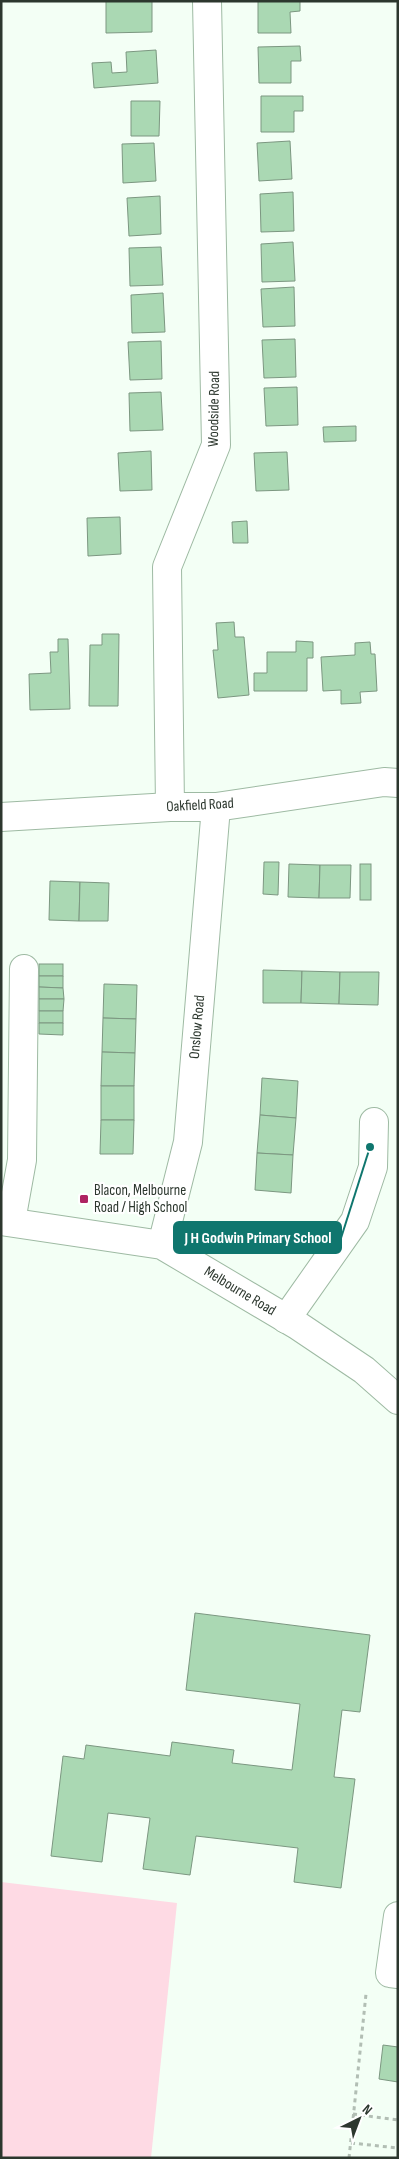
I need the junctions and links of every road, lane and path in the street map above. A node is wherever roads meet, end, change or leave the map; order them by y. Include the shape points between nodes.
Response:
1 (207, 1) edge
2 (398, 783) edge
3 (170, 807) junction
4 (216, 807) junction
5 (1, 817) edge
6 (24, 969) dead end
7 (374, 1122) dead end
8 (6, 1221) edge
9 (162, 1245) junction
10 (286, 1319) junction
11 (398, 1400) edge
12 (398, 1916) edge
13 (394, 1974) edge
14 (353, 2114) junction
15 (398, 2120) edge
16 (350, 2143) junction
17 (398, 2148) edge
18 (349, 2158) edge

1 - 3 street, Woodside Road via 216,445 167,567
2 - 4 street, Oakfield Road via 384,782
3 - 4 street, Oakfield Road
3 - 5 street, Oakfield Road
4 - 9 street, Onslow Road via 188,1142
6 - 8 street via 22,1160
7 - 10 street via 373,1167 355,1221
8 - 9 street, Melbourne Road
9 - 10 street, Melbourne Road
10 - 11 street, Melbourne Road via 364,1370
12 - 13 street
13 - 14 path via 369,1970
14 - 15 path
14 - 16 path
16 - 17 path
16 - 18 path

